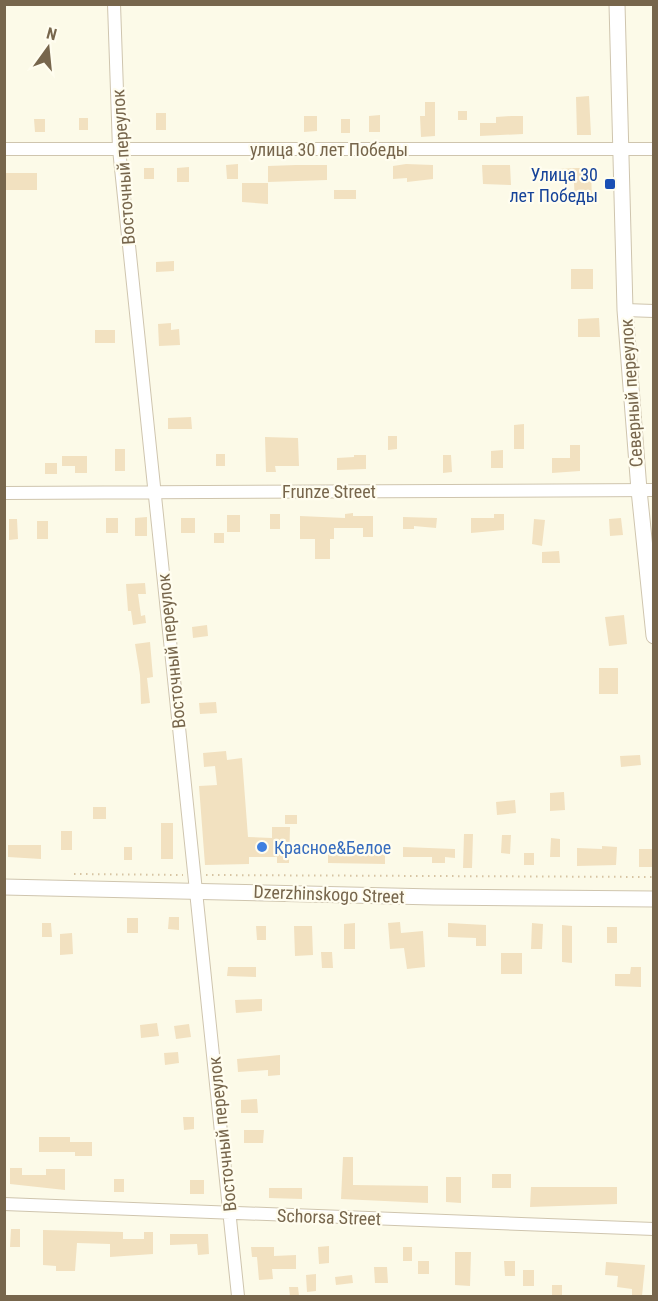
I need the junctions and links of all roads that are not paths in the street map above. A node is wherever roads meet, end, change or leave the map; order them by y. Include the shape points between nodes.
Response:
1 (114, 4) edge
2 (617, 4) edge
3 (119, 149) junction
4 (621, 149) junction
5 (654, 149) edge
6 (4, 150) edge
7 (625, 310) junction
8 (654, 310) edge
9 (646, 490) edge
10 (154, 491) junction
11 (4, 494) edge
12 (654, 636) edge
13 (195, 882) junction
14 (4, 887) edge
15 (654, 899) edge
16 (4, 1204) edge
17 (230, 1213) junction
18 (654, 1229) edge
19 (238, 1296) edge

1 - 3 street, Восточный переулок
2 - 4 street, Северный переулок
3 - 4 street, улица 30 лет Победы
3 - 6 street, улица 30 лет Победы
3 - 10 street, Восточный переулок
4 - 5 street, улица 30 лет Победы
4 - 7 street, Северный переулок
7 - 8 street
7 - 9 street, Северный переулок
9 - 10 street, Frunze Street
9 - 12 street, Северный переулок
10 - 11 street, Frunze Street
10 - 13 street, Восточный переулок
13 - 14 street, Dzerzhinskogo Street
13 - 15 street, Dzerzhinskogo Street via 434,897
13 - 17 street, Восточный переулок
16 - 17 street, Schorsa Street
17 - 18 street, Schorsa Street
17 - 19 street, Восточный переулок

